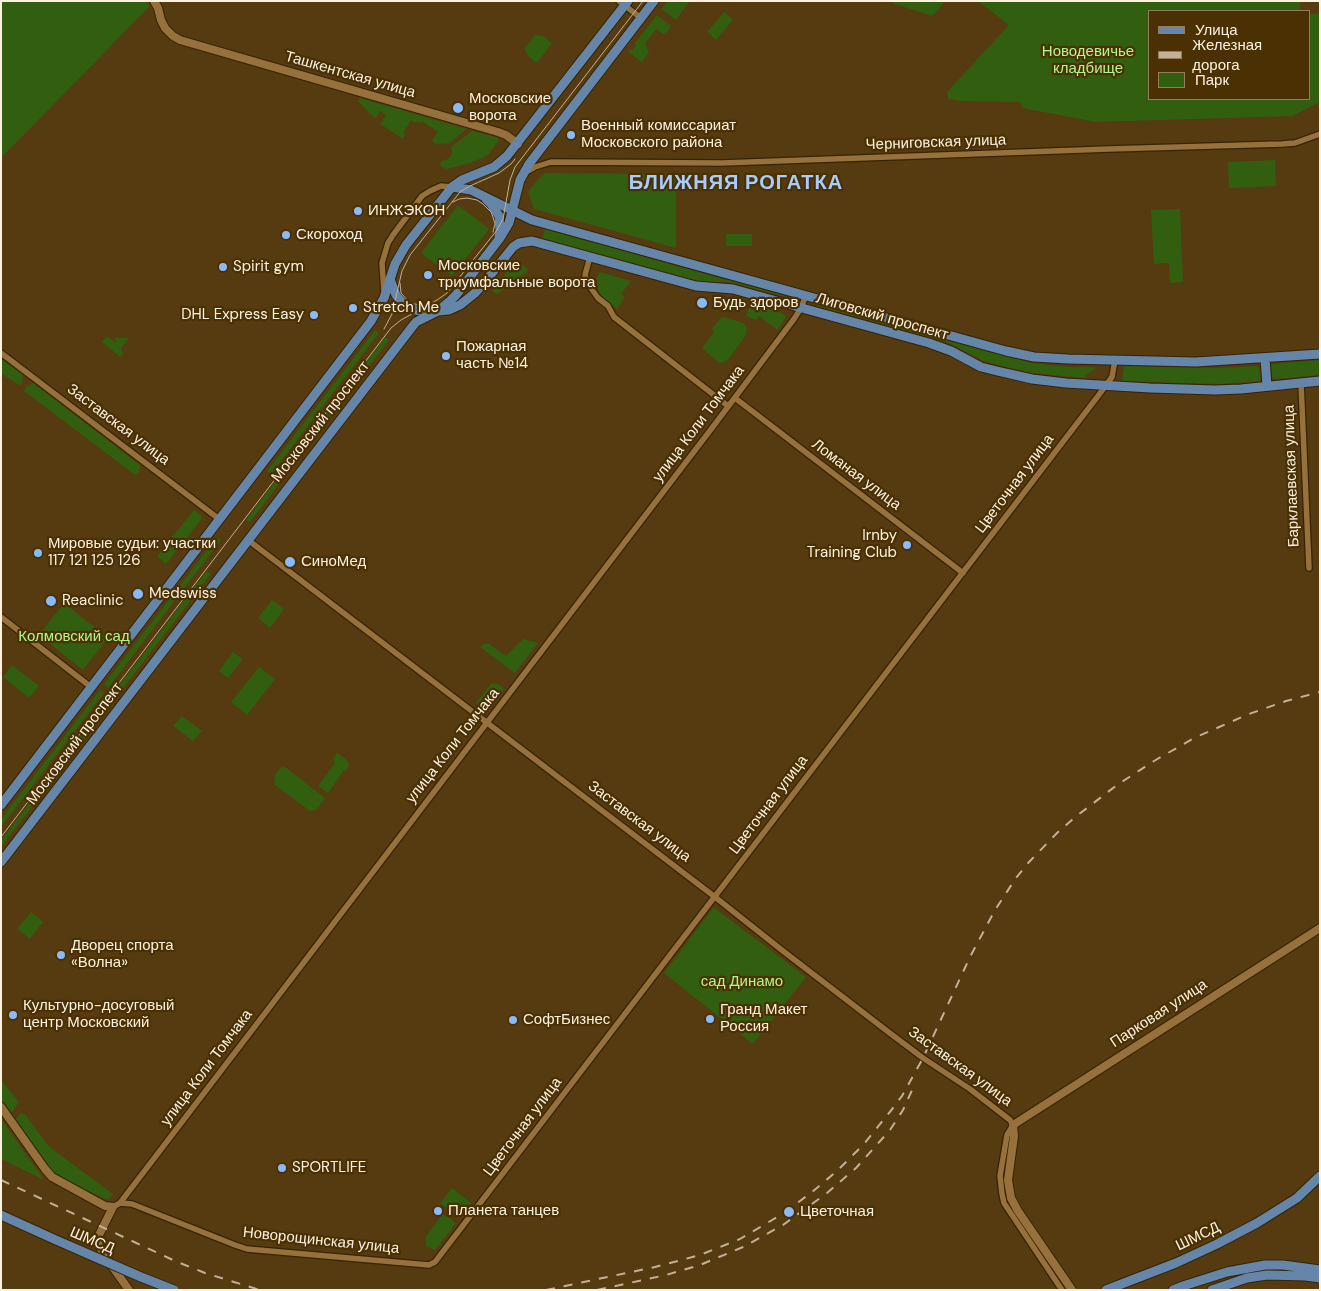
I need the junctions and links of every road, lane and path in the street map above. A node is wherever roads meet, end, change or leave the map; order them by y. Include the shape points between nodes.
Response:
1 (654, 1) edge
2 (154, 2) edge
3 (624, 3) edge
4 (641, 18) junction
5 (1320, 134) edge
6 (518, 144) junction
7 (541, 148) junction
8 (551, 162) junction
9 (523, 174) junction
10 (452, 187) junction
11 (483, 195) junction
12 (512, 211) junction
13 (495, 245) junction
14 (590, 257) junction
15 (390, 279) junction
16 (806, 295) junction
17 (384, 298) junction
18 (801, 308) junction
19 (438, 311) junction
20 (1, 353) edge
21 (1320, 354) edge
22 (1265, 358) junction
23 (1115, 360) junction
24 (1320, 381) edge
25 (1301, 383) junction
26 (1106, 386) junction
27 (1267, 386) junction
28 (734, 398) junction
29 (728, 406) junction
30 (219, 519) junction
31 (248, 540) junction
32 (1309, 568) dead end
33 (963, 573) junction
34 (1, 617) edge
35 (91, 687) junction
36 (487, 723) junction
37 (1, 805) edge
38 (1, 862) edge
39 (715, 896) junction
40 (1320, 928) edge
41 (1, 1107) edge
42 (1013, 1125) junction
43 (1320, 1176) edge
44 (117, 1205) junction
45 (1, 1216) edge
46 (435, 1262) joint
47 (1320, 1270) edge
48 (1320, 1278) edge
49 (129, 1290) edge
50 (165, 1290) edge
51 (174, 1290) edge
52 (1062, 1290) edge
53 (1072, 1290) edge
54 (1106, 1290) edge
55 (1173, 1290) edge
56 (1212, 1290) edge

1 - 4 main road, Московский проспект
2 - 6 street, Ташкентская улица via 168,32 198,46 499,133
3 - 4 street
3 - 6 main road, Московский проспект
4 - 7 main road, Московский проспект
5 - 8 street, Черниговская улица via 1295,144 722,163
6 - 10 main road, Московский проспект via 494,167
7 - 8 street via 544,157
7 - 9 main road, Московский проспект
8 - 9 street, Черниговская улица
9 - 12 main road, Московский проспект
10 - 11 main road, Лиговский проспект
10 - 15 main road, Московский проспект via 401,252
10 - 17 street via 441,186 422,196 388,243 382,263
11 - 12 main road, Лиговский проспект
11 - 13 main road via 500,222
12 - 13 main road, Московский проспект
12 - 16 main road, Лиговский проспект
13 - 19 main road, Московский проспект via 456,295
14 - 18 main road, Лиговский проспект via 696,286 732,289
14 - 19 main road, Лиговский проспект via 532,241 519,243 468,299 449,310
14 - 29 street via 586,275 588,284 614,317
15 - 17 main road, Московский проспект
15 - 19 main road via 396,295 405,306 418,311
16 - 18 street, улица Коли Томчака
16 - 23 main road, Лиговский проспект via 1034,357
17 - 30 main road, Московский проспект via 371,322
18 - 26 main road, Лиговский проспект via 934,345 997,371 1032,379
18 - 28 street, улица Коли Томчака
19 - 31 main road, Московский проспект via 416,322
20 - 30 street, Заставская улица
21 - 22 main road, Лиговский проспект
22 - 23 main road, Лиговский проспект via 1196,362
22 - 27 main road
23 - 26 street, Цветочная улица via 1112,377
24 - 25 main road, Лиговский проспект
25 - 27 main road, Лиговский проспект
25 - 32 street, Барклаевская улица
26 - 27 main road, Лиговский проспект via 1206,390
26 - 33 street, Цветочная улица
28 - 29 street, улица Коли Томчака
28 - 33 street, Ломаная улица
29 - 36 street, улица Коли Томчака
30 - 35 main road, Московский проспект
31 - 36 street, Заставская улица
31 - 38 main road, Московский проспект
33 - 39 street, Цветочная улица
34 - 35 street
35 - 37 main road, Московский проспект
36 - 39 street, Заставская улица
36 - 44 street, улица Коли Томчака
39 - 42 street, Заставская улица
39 - 46 street, Цветочная улица
40 - 42 street, Парковая улица
41 - 44 street via 52,1177 105,1206
42 - 52 street, Заставская улица via 1006,1135 1000,1176 1004,1203
42 - 53 street, Заставская улица via 1008,1180 1011,1198
43 - 54 main road, ШМСД via 1297,1198 1217,1244
44 - 46 street, Новорощинская улица via 132,1204 248,1249 429,1265
44 - 49 street via 98,1241 102,1252
45 - 50 main road, ШМСД, bridge via 47,1240
45 - 51 main road, ШМСД, bridge
47 - 55 main road via 1265,1265 1227,1272
48 - 56 main road via 1267,1275

